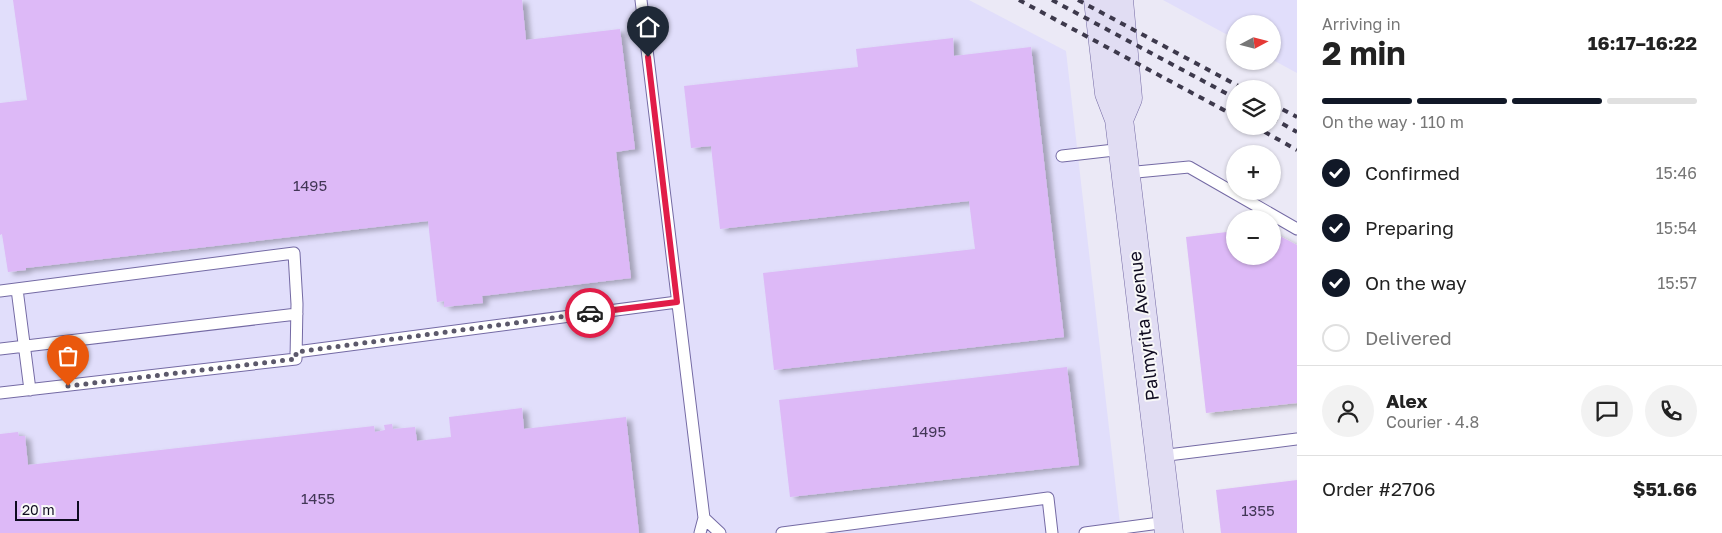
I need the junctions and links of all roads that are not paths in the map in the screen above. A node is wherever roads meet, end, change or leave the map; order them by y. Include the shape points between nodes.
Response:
1 (641, 0) edge
2 (1098, 0) edge
3 (1119, 0) edge
4 (1119, 118) junction
5 (1062, 156) dead end
6 (1124, 161) junction
7 (1297, 229) edge
8 (17, 289) junction
9 (0, 292) edge
10 (677, 302) junction
11 (296, 314) junction
12 (24, 346) junction
13 (0, 349) edge
14 (296, 352) junction
15 (30, 390) junction
16 (0, 393) edge
17 (1297, 439) edge
18 (1160, 456) junction
19 (704, 518) junction
20 (1168, 528) edge
21 (700, 533) edge
22 (720, 533) edge
23 (782, 533) edge
24 (1052, 533) edge
25 (1085, 533) edge

1 - 10 lane
2 - 4 street, Palmyrita Avenue via 1109,93
3 - 4 street, Palmyrita Avenue via 1128,98
4 - 6 street, Palmyrita Avenue
5 - 6 lane
6 - 7 lane via 1189,167
6 - 18 street, Palmyrita Avenue
8 - 9 lane
8 - 11 lane via 294,254
8 - 12 lane
10 - 14 lane
10 - 19 lane
11 - 12 lane
11 - 14 lane
12 - 13 lane
12 - 15 lane
14 - 15 lane via 296,359
15 - 16 lane
17 - 18 lane
18 - 20 street, Palmyrita Avenue
19 - 21 lane
19 - 22 lane
20 - 25 lane
23 - 24 lane via 1048,498

